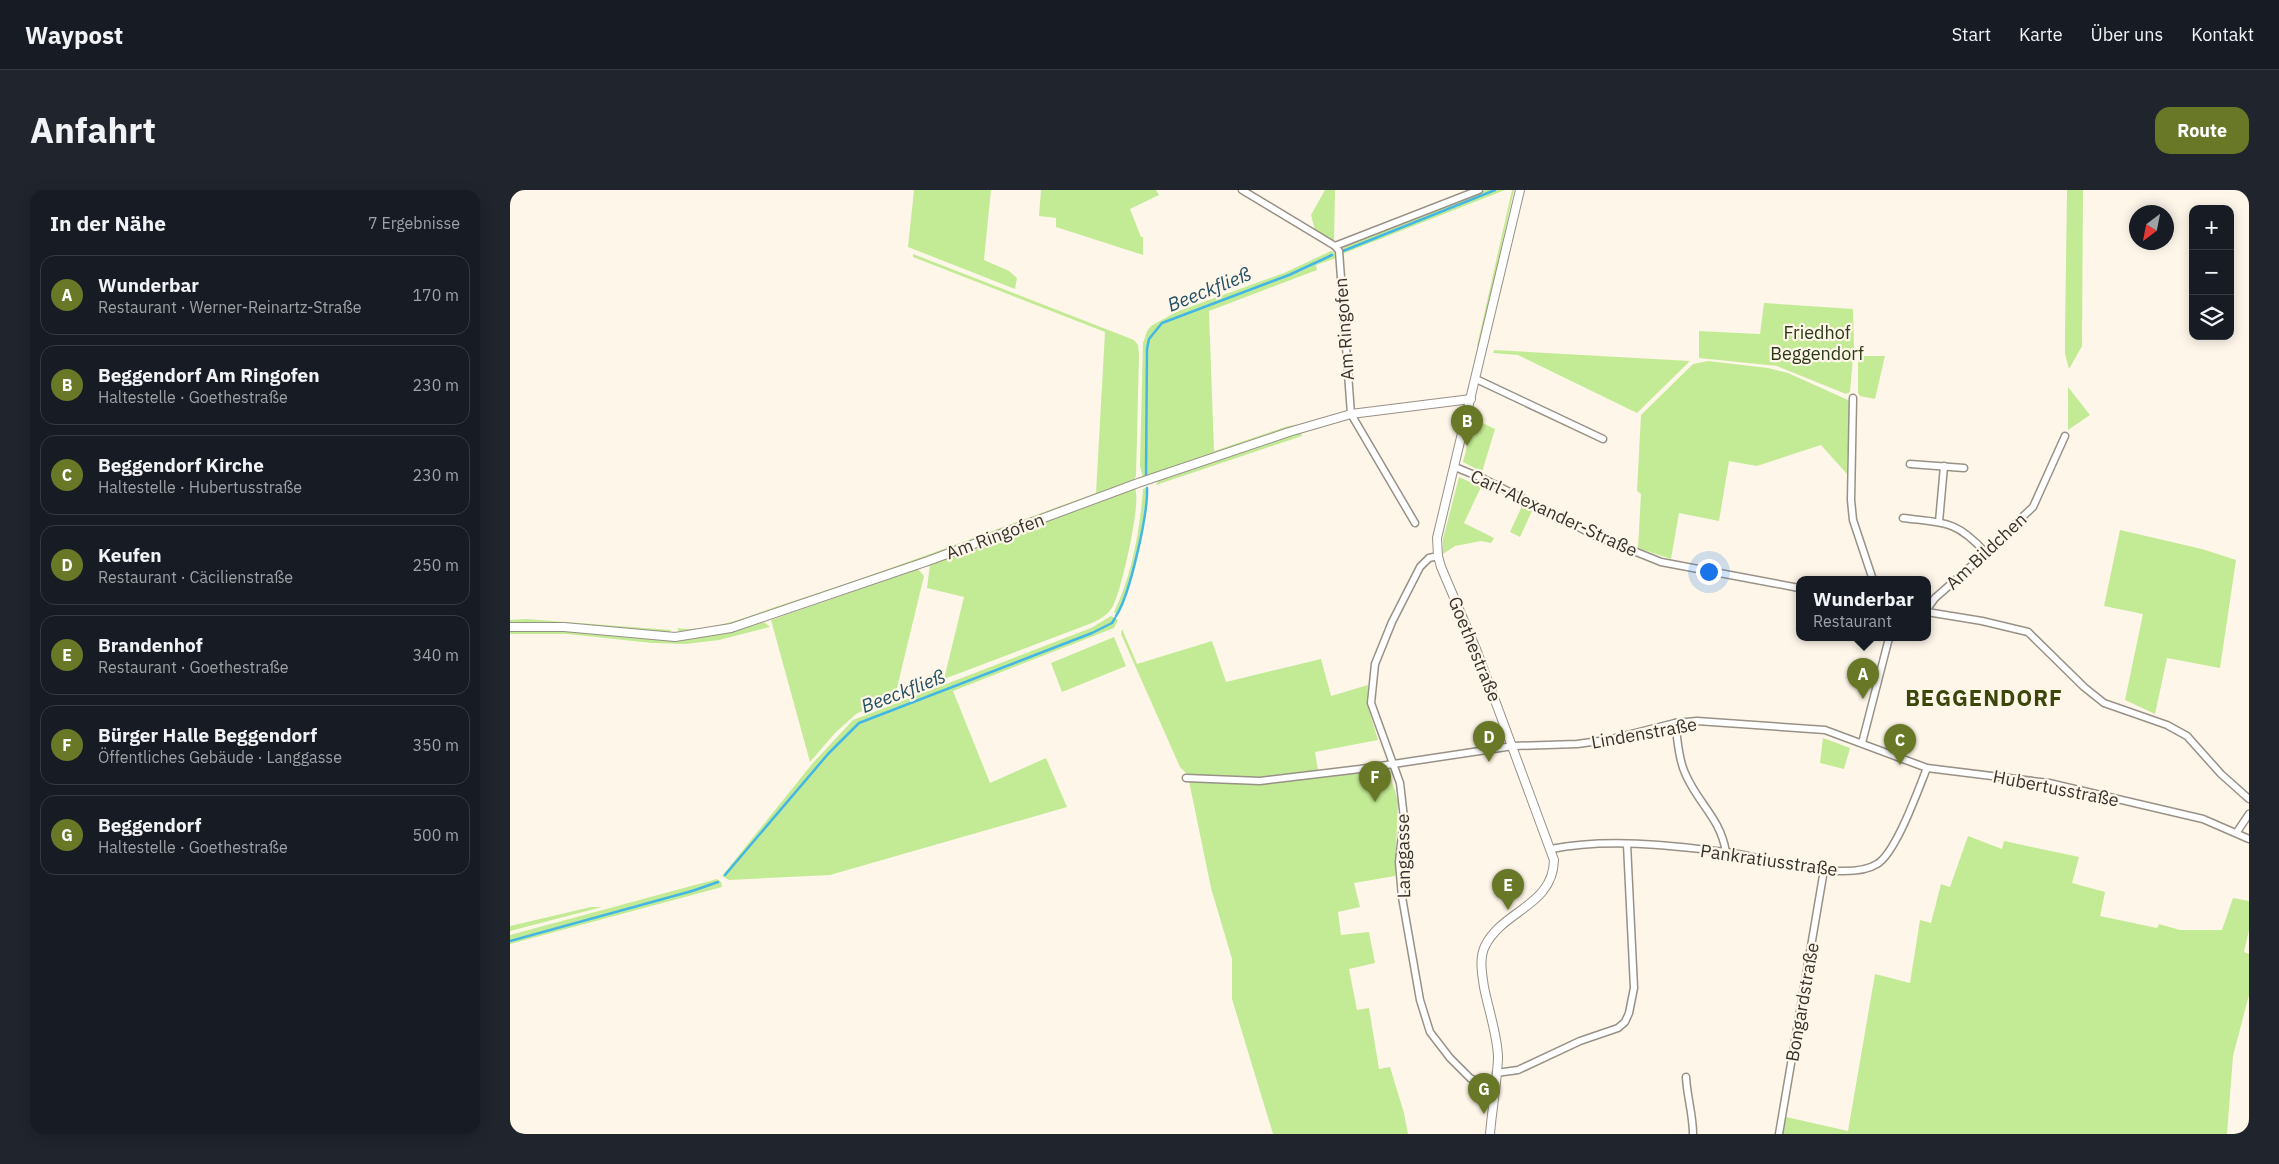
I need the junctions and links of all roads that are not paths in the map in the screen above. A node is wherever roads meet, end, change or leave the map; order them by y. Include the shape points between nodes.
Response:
1 (1242, 190) edge
2 (1479, 190) edge
3 (1520, 190) edge
4 (1335, 246) junction
5 (1476, 379) junction
6 (1853, 398) dead end
7 (1471, 399) junction
8 (1351, 414) junction
9 (2065, 436) dead end
10 (1603, 439) dead end
11 (1910, 464) dead end
12 (1944, 466) junction
13 (1454, 467) junction
14 (1964, 468) dead end
15 (1903, 518) dead end
16 (1415, 522) dead end
17 (1939, 522) junction
18 (1985, 552) junction
19 (1438, 556) junction
20 (1872, 576) edge
21 (1796, 587) edge
22 (1931, 604) edge
23 (1931, 612) edge
24 (510, 627) edge
25 (1888, 641) edge
26 (1675, 724) junction
27 (1862, 744) junction
28 (1513, 746) junction
29 (1393, 764) junction
30 (1927, 768) junction
31 (1186, 778) dead end
32 (2249, 799) edge
33 (2249, 814) edge
34 (2237, 832) junction
35 (2249, 839) edge
36 (1627, 844) junction
37 (1551, 849) junction
38 (1726, 852) junction
39 (1824, 870) junction
40 (1496, 1073) junction
41 (1686, 1077) dead end
42 (1495, 1087) junction
43 (1490, 1134) edge
44 (1693, 1134) edge
45 (1779, 1134) edge

1 - 4 street
2 - 4 street
3 - 5 street, Goethestraße
4 - 8 street, Am Ringofen via 1338,251
5 - 7 street, Goethestraße
5 - 10 street
6 - 20 street via 1853,520
7 - 8 street, Am Ringofen
7 - 13 street, Goethestraße
8 - 16 street, Am Ringofen
8 - 24 street, Am Ringofen via 1138,483 928,561 731,628 675,637 564,627
9 - 18 street, Am Bildchen via 2033,507 2010,532
11 - 12 street
12 - 14 street
12 - 17 street
13 - 19 street, Goethestraße via 1437,538
13 - 21 street, Carl-Alexander-Straße via 1594,535 1661,562
15 - 17 street
17 - 18 street via 1962,530
18 - 22 street, Am Bildchen
19 - 28 street, Goethestraße
19 - 29 street, Langgasse via 1429,558 1413,578 1375,664 1370,703
23 - 32 street via 2028,632 2104,703 2168,725 2187,736
25 - 27 street
26 - 27 street, Lindenstraße via 1697,721 1825,730
26 - 28 street, Lindenstraße via 1600,741
26 - 38 street via 1685,773 1722,831
27 - 30 street, Hubertusstraße
28 - 29 street, Lindenstraße
28 - 37 street, Goethestraße
29 - 31 street, Lindenstraße via 1260,780
29 - 42 street, Langgasse via 1400,783 1404,818 1399,862 1402,897 1420,1000 1430,1032 1470,1078
30 - 34 street, Hubertusstraße via 2049,782 2203,819
30 - 39 street, Pankratiusstraße via 1913,805 1886,858 1865,869
33 - 34 street
34 - 35 street, Hubertusstraße
36 - 37 street, Pankratiusstraße via 1586,843
36 - 38 street, Pankratiusstraße
36 - 40 street via 1634,988 1625,1022 1618,1028 1580,1041 1518,1070
37 - 40 street, Goethestraße via 1554,873 1550,883 1496,931 1483,952 1482,973 1498,1056
38 - 39 street, Pankratiusstraße
39 - 45 street, Bongardstraße
40 - 42 street, Goethestraße
41 - 44 street via 1687,1100 1693,1112
42 - 43 street, Goethestraße

